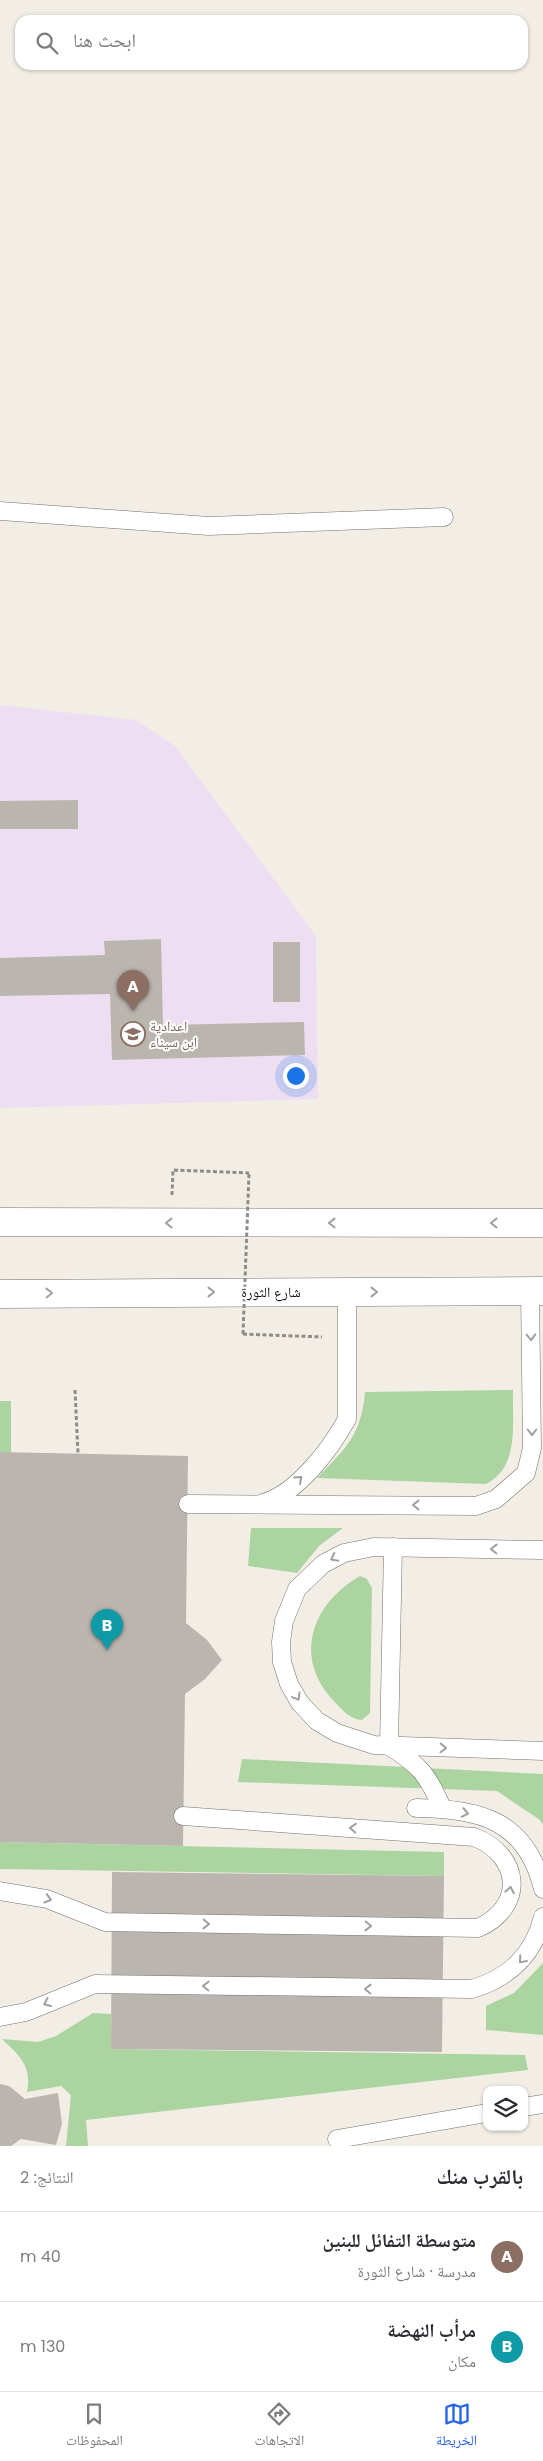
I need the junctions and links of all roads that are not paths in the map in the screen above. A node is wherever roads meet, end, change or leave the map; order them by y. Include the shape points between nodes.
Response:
1 (0, 512) edge
2 (444, 517) dead end
3 (0, 1222) edge
4 (543, 1223) edge
5 (536, 1291) edge
6 (347, 1292) junction
7 (0, 1294) edge
8 (393, 1547) junction
9 (543, 1550) edge
10 (389, 1746) junction
11 (543, 1751) edge
12 (416, 1808) dead end
13 (442, 1808) junction
14 (183, 1816) dead end
15 (543, 1889) edge
16 (0, 1891) edge
17 (543, 1917) edge
18 (2, 2018) edge
19 (543, 2104) edge
20 (528, 2106) edge
21 (483, 2114) edge
22 (337, 2139) dead end

1 - 2 lane via 208,526
4 -> 3 main road
6 -> 5 main road, شارع الثورة
5 -> 6 lane via 532,1448 526,1473 496,1499 476,1506 188,1503 257,1503 274,1499 316,1464 347,1419
7 -> 6 main road, شارع الثورة
9 -> 8 lane
8 - 10 lane
8 -> 10 lane via 355,1550 324,1564 298,1589 289,1605 281,1642 282,1662 289,1684 300,1703 318,1721 356,1740
10 -> 11 lane
10 - 13 lane via 411,1760 430,1780
12 - 13 lane
13 -> 15 lane via 478,1815 506,1828 537,1865
16 -> 14 lane via 47,1898 105,1922 478,1928 499,1916 512,1883 510,1869 501,1853 474,1837
17 -> 18 lane via 531,1949 518,1965 498,1979 472,1989 96,1984 26,2012
19 - 20 lane
21 - 22 lane

